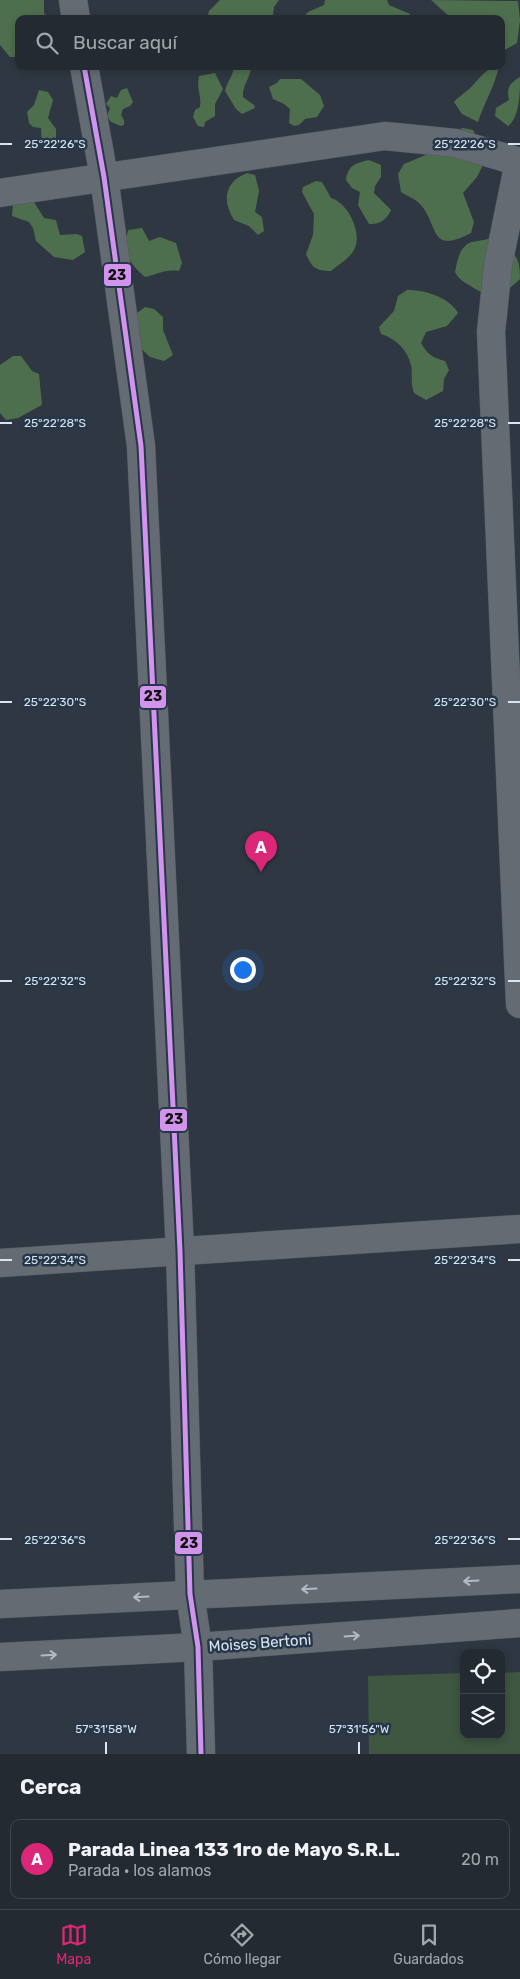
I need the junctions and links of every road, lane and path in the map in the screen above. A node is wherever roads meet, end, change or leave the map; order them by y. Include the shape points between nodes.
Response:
1 (72, 0) edge
2 (75, 15) edge
3 (85, 70) edge
4 (520, 162) edge
5 (104, 177) junction
6 (0, 193) edge
7 (520, 1004) edge
8 (520, 1229) edge
9 (180, 1250) junction
10 (0, 1263) edge
11 (520, 1579) edge
12 (190, 1594) junction
13 (0, 1604) edge
14 (520, 1623) edge
15 (198, 1647) junction
16 (0, 1657) edge
17 (201, 1754) edge

1 - 2 street
3 - 5 street
4 - 5 street via 455,143 385,136
4 - 7 street via 498,265 491,332
5 - 6 street
5 - 9 street via 141,446
8 - 9 street
9 - 10 street
9 - 12 street
11 -> 12 street
12 -> 13 street
12 - 15 street
15 -> 14 street, Moises Bertoni
16 -> 15 street, Moises Bertoni
15 - 17 street

